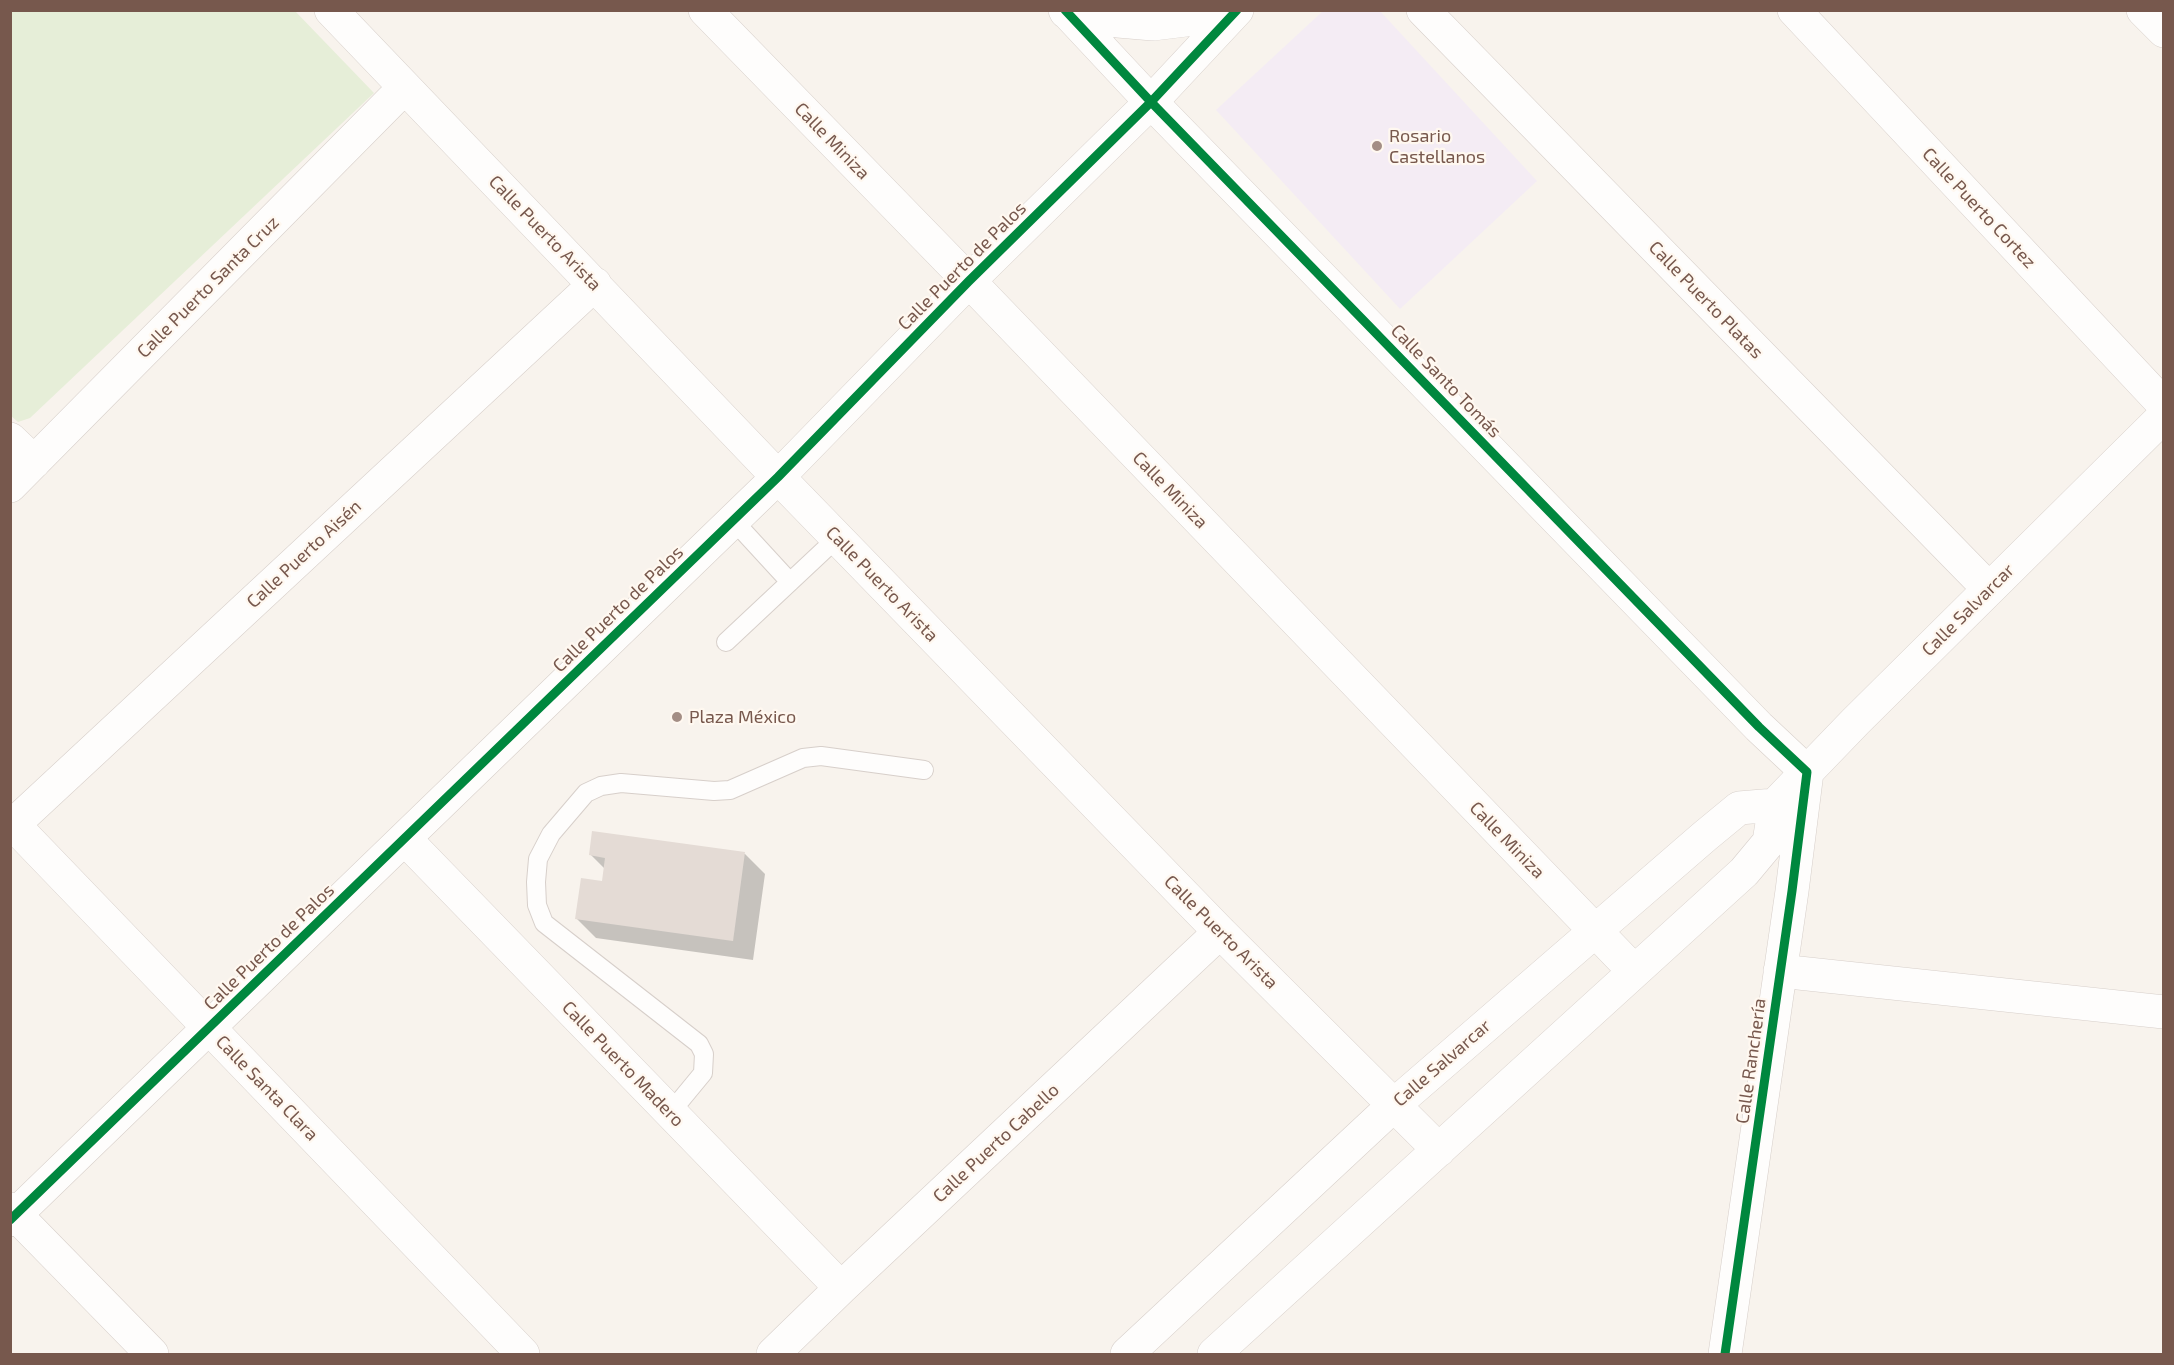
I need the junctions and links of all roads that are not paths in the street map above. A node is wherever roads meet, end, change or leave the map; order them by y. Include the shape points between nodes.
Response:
1 (331, 10) edge
2 (705, 10) edge
3 (1236, 10) edge
4 (1423, 10) edge
5 (1794, 10) edge
6 (2143, 10) edge
7 (1066, 11) edge
8 (2163, 31) edge
9 (404, 88) junction
10 (1151, 102) junction
11 (969, 281) junction
12 (595, 284) junction
13 (2163, 405) edge
14 (2163, 416) edge
15 (10, 439) edge
16 (34, 462) junction
17 (778, 477) junction
18 (10, 486) edge
19 (733, 520) junction
20 (837, 538) junction
21 (790, 582) junction
22 (1989, 589) junction
23 (726, 642) dead end
24 (924, 770) dead end
25 (1806, 772) junction
26 (1775, 805) junction
27 (12, 823) edge
28 (405, 839) junction
29 (1594, 931) junction
30 (1220, 932) junction
31 (1634, 971) junction
32 (1780, 971) junction
33 (2163, 1012) edge
34 (209, 1028) junction
35 (1394, 1104) junction
36 (670, 1113) junction
37 (1439, 1150) junction
38 (12, 1215) edge
39 (841, 1288) junction
40 (152, 1354) edge
41 (523, 1354) edge
42 (773, 1354) edge
43 (1127, 1354) edge
44 (1214, 1354) edge
45 (1725, 1354) edge

1 - 9 street, Calle Puerto Arista
2 - 11 street, Calle Miniza
3 - 7 street via 1153,24 1095,19
3 - 10 street, Calle Puerto de Palos
4 - 22 street, Calle Puerto Platas
5 - 13 street, Calle Puerto Cortez
6 - 8 street
7 - 10 street, Calle Santo Tomás
9 - 12 street, Calle Puerto Arista
9 - 16 street, Calle Puerto Santa Cruz
10 - 11 street, Calle Puerto de Palos
10 - 25 street, Calle Santo Tomás
11 - 17 street, Calle Puerto de Palos
11 - 29 street, Calle Miniza
12 - 17 street, Calle Puerto Arista
12 - 27 street, Calle Puerto Aisén
14 - 22 street, Calle Salvarcar
15 - 16 street
16 - 18 street, Calle Puerto Santa Cruz
17 - 19 street, Calle Puerto de Palos
17 - 20 street, Calle Puerto Arista
19 - 21 lane
19 - 28 street, Calle Puerto de Palos
20 - 21 lane
20 - 30 street, Calle Puerto Arista
21 - 23 lane
22 - 25 street, Calle Salvarcar
24 - 36 lane via 821,756 803,758 730,790 621,783 601,786 586,793 551,834 538,859 536,882 537,905 544,923 699,1044 704,1054 703,1073
25 - 26 street, Calle Salvarcar
25 - 32 street, Calle Ranchería
26 - 29 street, Calle Salvarcar via 1738,808
26 - 31 street via 1769,842 1744,872
27 - 34 street, Calle Santa Clara
28 - 34 street, Calle Puerto de Palos
28 - 36 street, Calle Puerto Madero
29 - 31 street, Calle Miniza
29 - 35 street, Calle Salvarcar
30 - 35 street, Calle Puerto Arista
30 - 39 street, Calle Puerto Cabello
31 - 37 street
32 - 33 street
32 - 45 street, Calle Ranchería
34 - 38 street, Calle Puerto de Palos
34 - 41 street, Calle Santa Clara
35 - 37 street, Calle Puerto Arista
35 - 43 street, Calle Salvarcar
36 - 39 street, Calle Puerto Madero
37 - 44 street
38 - 40 street
39 - 42 street, Calle Puerto Cabello

